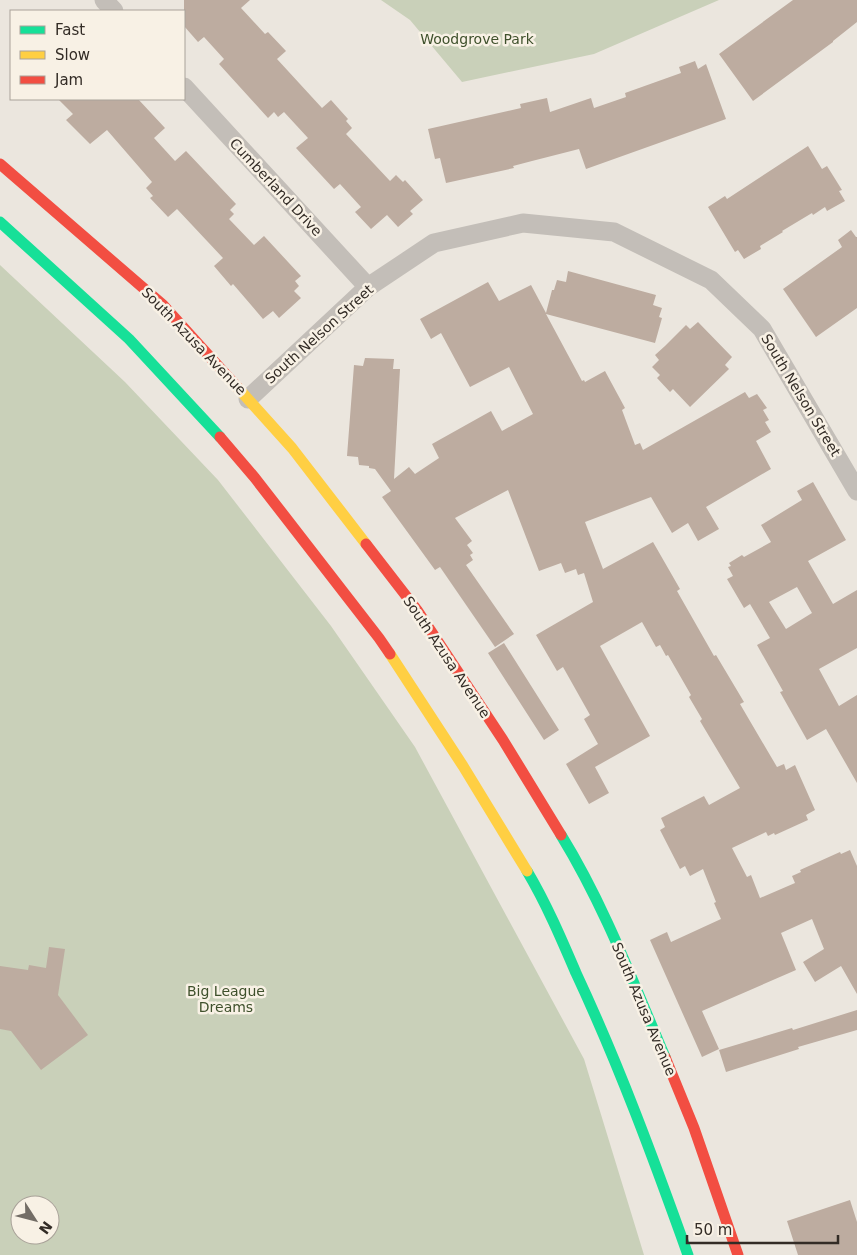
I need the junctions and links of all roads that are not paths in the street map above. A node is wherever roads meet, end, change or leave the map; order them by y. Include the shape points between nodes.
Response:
1 (104, 0) edge
2 (113, 10) edge
3 (185, 88) edge
4 (0, 164) edge
5 (0, 222) edge
6 (368, 287) junction
7 (248, 398) junction
8 (857, 491) edge
9 (688, 1255) edge
10 (738, 1255) edge

1 - 2 street
3 - 6 street, Cumberland Drive
4 - 7 main road, South Azusa Avenue via 163,305
5 - 9 main road via 129,339 212,428 255,478 379,638 538,889 649,1145
6 - 7 street, South Nelson Street
6 - 8 street, South Nelson Street via 434,243 523,223 614,232 711,280 762,329
7 - 10 main road, South Azusa Avenue via 292,448 417,610 503,740 580,866 694,1128

